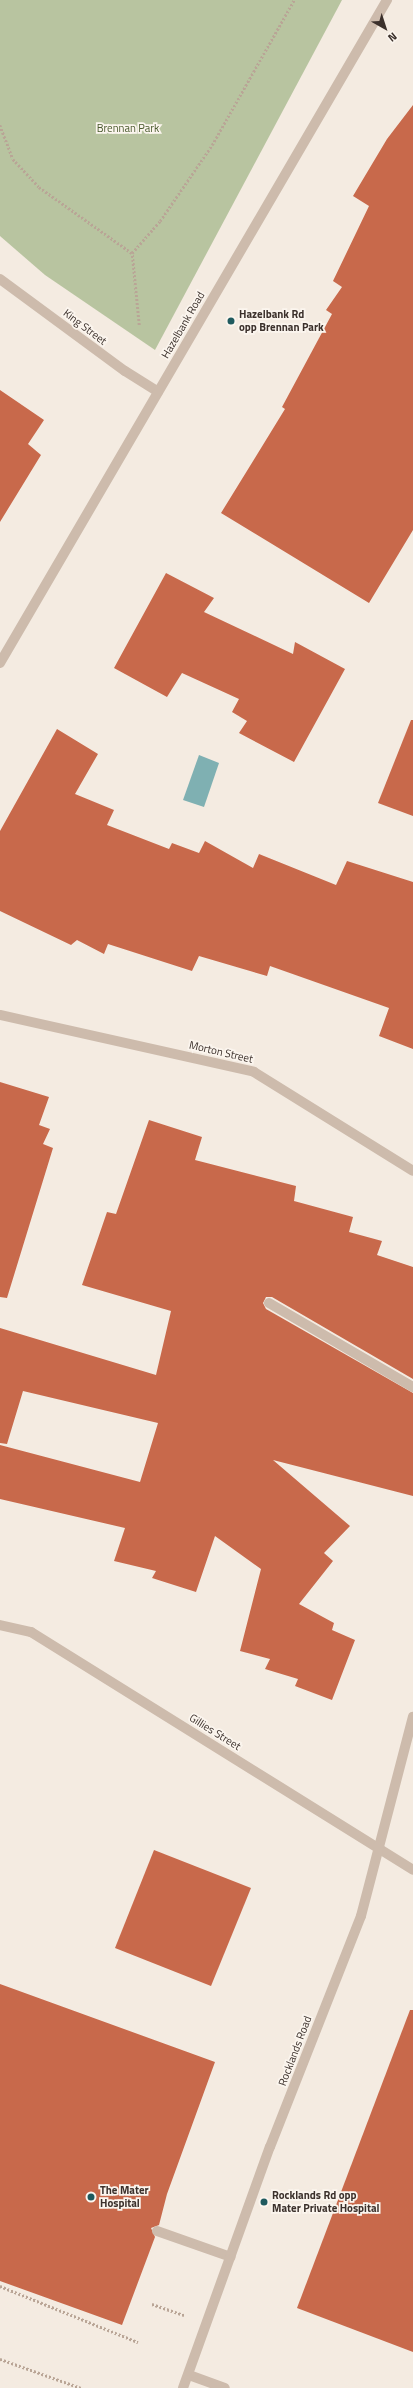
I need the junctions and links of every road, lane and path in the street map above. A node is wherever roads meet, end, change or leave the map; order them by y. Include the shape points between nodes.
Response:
1 (294, 0) edge
2 (387, 0) edge
3 (0, 125) edge
4 (132, 253) junction
5 (0, 279) edge
6 (140, 325) dead end
7 (158, 392) junction
8 (0, 663) edge
9 (0, 1016) edge
10 (413, 1171) edge
11 (269, 1303) dead end
12 (413, 1387) edge
13 (0, 1626) edge
14 (413, 1717) edge
15 (378, 1847) junction
16 (413, 1870) edge
17 (157, 2231) dead end
18 (231, 2257) junction
19 (0, 2286) edge
20 (152, 2304) dead end
21 (184, 2315) dead end
22 (138, 2342) dead end
23 (0, 2360) edge
24 (189, 2375) junction
25 (80, 2388) edge
26 (183, 2388) edge
27 (225, 2388) edge

1 - 4 path via 212,145 160,221
2 - 7 street, Hazelbank Road
3 - 4 path via 13,158 39,187
4 - 6 path
5 - 7 street, King Street via 125,371
7 - 8 street, Hazelbank Road
9 - 10 street, Morton Street via 254,1072
11 - 12 street
13 - 15 street, Gillies Street via 31,1632
14 - 15 street, Rocklands Road
15 - 16 street, Gillies Street
15 - 18 street, Rocklands Road via 361,1916 270,2147
17 - 18 street
18 - 24 street, Rocklands Road
19 - 22 path
20 - 21 path
23 - 25 path
24 - 26 street, Rocklands Road
24 - 27 street

